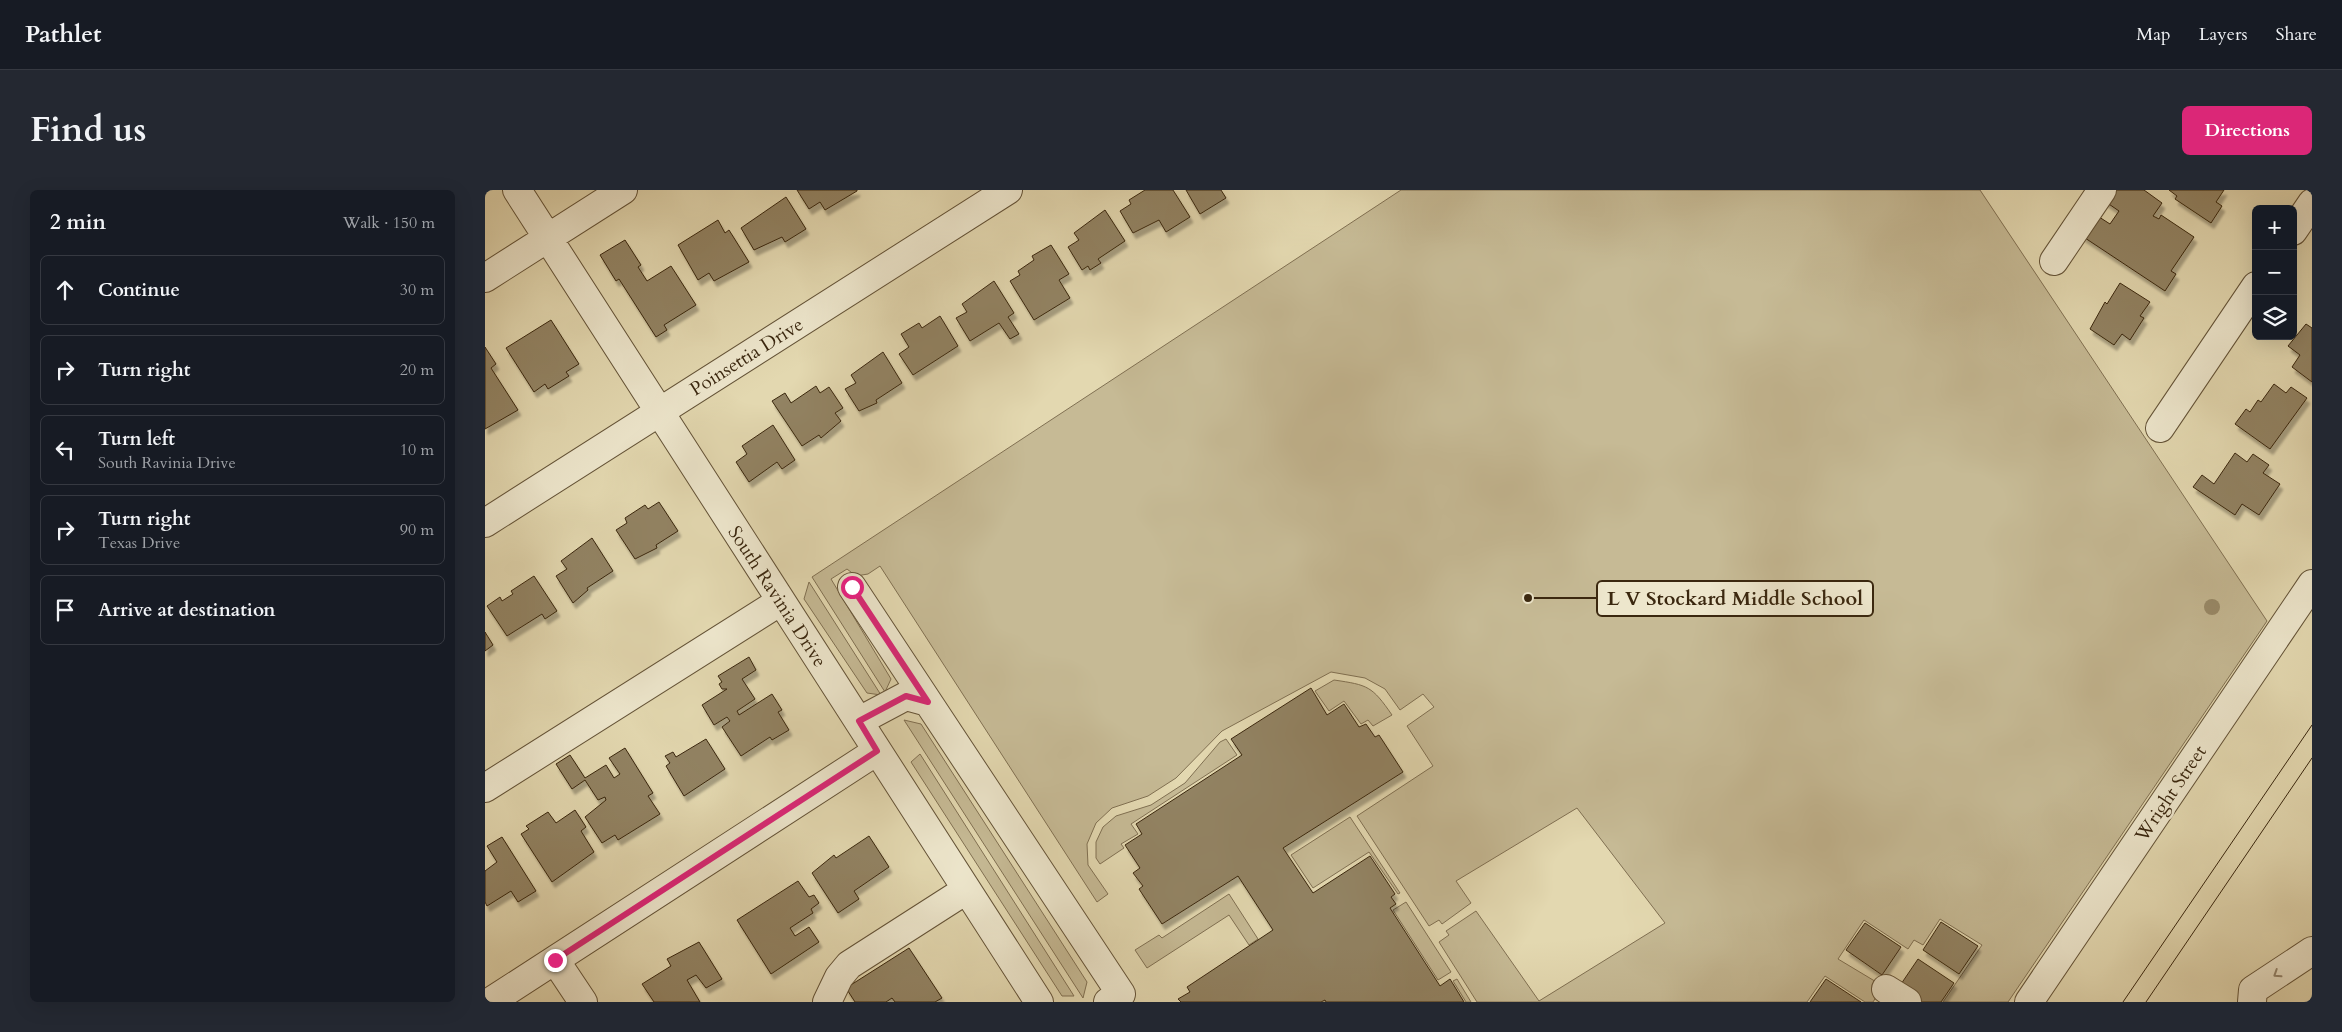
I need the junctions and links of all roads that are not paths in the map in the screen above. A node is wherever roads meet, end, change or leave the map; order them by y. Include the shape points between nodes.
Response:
1 (517, 190) edge
2 (623, 190) edge
3 (1008, 190) edge
4 (2102, 190) edge
5 (2312, 203) edge
6 (2297, 225) edge
7 (547, 238) junction
8 (2054, 261) dead end
9 (485, 278) edge
10 (2252, 292) edge
11 (659, 411) junction
12 (2160, 428) dead end
13 (485, 523) edge
14 (2312, 584) edge
15 (852, 587) dead end
16 (781, 601) junction
17 (928, 702) junction
18 (859, 721) junction
19 (877, 751) junction
20 (485, 788) edge
21 (966, 890) junction
22 (2312, 951) edge
23 (555, 960) junction
24 (490, 1002) edge
25 (583, 1002) edge
26 (827, 1002) edge
27 (1039, 1002) edge
28 (1108, 1002) edge
29 (2029, 1002) edge
30 (2252, 1002) edge

1 - 7 street, South Ravinia Drive
2 - 7 street
3 - 11 street, Poinsettia Drive
4 - 8 street
5 - 6 street
7 - 9 street
7 - 11 street, South Ravinia Drive
10 - 12 street
11 - 13 street, Poinsettia Drive
11 - 16 street, South Ravinia Drive
14 - 29 street, Wright Street
15 - 17 street
16 - 18 street, South Ravinia Drive
16 - 20 street
17 - 18 street via 906,696
17 - 28 street via 1121,994
18 - 19 street, South Ravinia Drive
19 - 21 street, South Ravinia Drive
19 - 23 street
21 - 26 street via 849,965 835,983
21 - 27 street, South Ravinia Drive
22 -> 30 street via 2253,990
23 - 24 street
23 - 25 street

